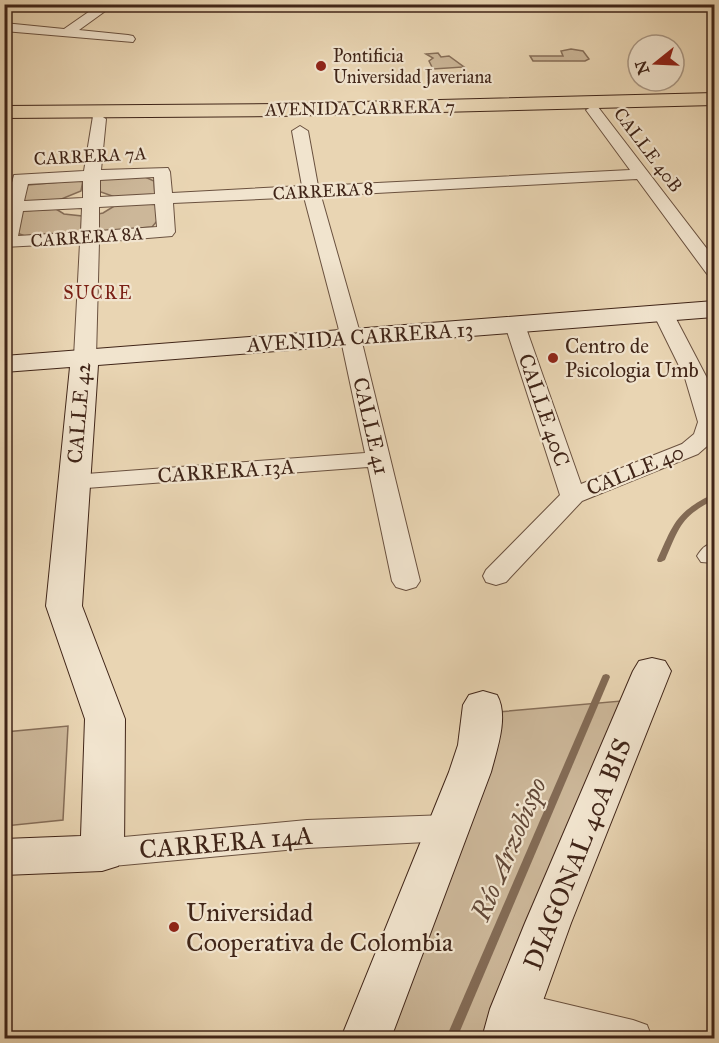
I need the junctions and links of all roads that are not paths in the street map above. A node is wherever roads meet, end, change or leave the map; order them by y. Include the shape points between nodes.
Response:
1 (109, 4) edge
2 (4, 27) edge
3 (67, 33) junction
4 (128, 39) dead end
5 (714, 99) edge
6 (714, 107) edge
7 (593, 110) junction
8 (4, 112) edge
9 (98, 119) junction
10 (4, 120) edge
11 (300, 131) dead end
12 (642, 174) junction
13 (92, 175) junction
14 (311, 191) junction
15 (164, 199) junction
16 (90, 202) junction
17 (10, 207) edge
18 (89, 237) junction
19 (714, 270) edge
20 (714, 309) edge
21 (663, 314) junction
22 (515, 325) junction
23 (350, 337) junction
24 (85, 357) junction
25 (4, 363) edge
26 (378, 459) junction
27 (73, 482) junction
28 (573, 496) junction
29 (495, 576) dead end
30 (406, 581) dead end
31 (652, 671) dead end
32 (483, 705) dead end
33 (447, 828) junction
34 (102, 853) junction
35 (4, 858) edge
36 (511, 1024) edge
37 (366, 1038) edge
38 (633, 1038) edge

1 - 3 street
2 - 3 street
3 - 4 street
5 - 8 main road, AVENIDA CARRERA 7 via 279,110
6 - 7 main road, AVENIDA CARRERA 7
7 - 9 main road, AVENIDA CARRERA 7
7 - 12 street, CALLE 40B
9 - 10 main road, AVENIDA CARRERA 7
9 - 13 street, CALLE 42
11 - 14 street, CALLE 41
12 - 14 street, CARRERA 8
12 - 19 street, CALLE 40B
13 - 15 street, CARRERA 7A via 162,172
13 - 16 street, CALLE 42
13 - 17 street, CARRERA 7A via 20,179
14 - 15 street, CARRERA 8
14 - 23 street, CALLE 41
15 - 16 street, CARRERA 8
15 - 18 street, CARRERA 8A via 166,232
16 - 17 street, CARRERA 8
16 - 18 street, CALLE 42
17 - 18 street, CARRERA 8A via 8,242
18 - 24 street, CALLE 42
20 - 21 street, AVENIDA CARRERA 13
21 - 22 street, AVENIDA CARRERA 13
21 - 28 street, CALLE 40 via 696,378 709,422 705,437 690,448
22 - 23 street, AVENIDA CARRERA 13
22 - 28 street, CALLE 40C
23 - 24 street, AVENIDA CARRERA 13
23 - 26 street, CALLE 41
24 - 25 street, AVENIDA CARRERA 13
24 - 27 street, CALLE 42
26 - 27 street, CARRERA 13A
26 - 30 street, CALLE 41
27 - 34 street, CALLE 42 via 64,606 100,700 106,729
28 - 29 street
31 - 36 street, DIAGONAL 40A BIS
32 - 33 street via 473,764
33 - 34 street, CARRERA 14A via 307,834
33 - 37 street
34 - 35 street, CARRERA 14A
36 - 38 street

